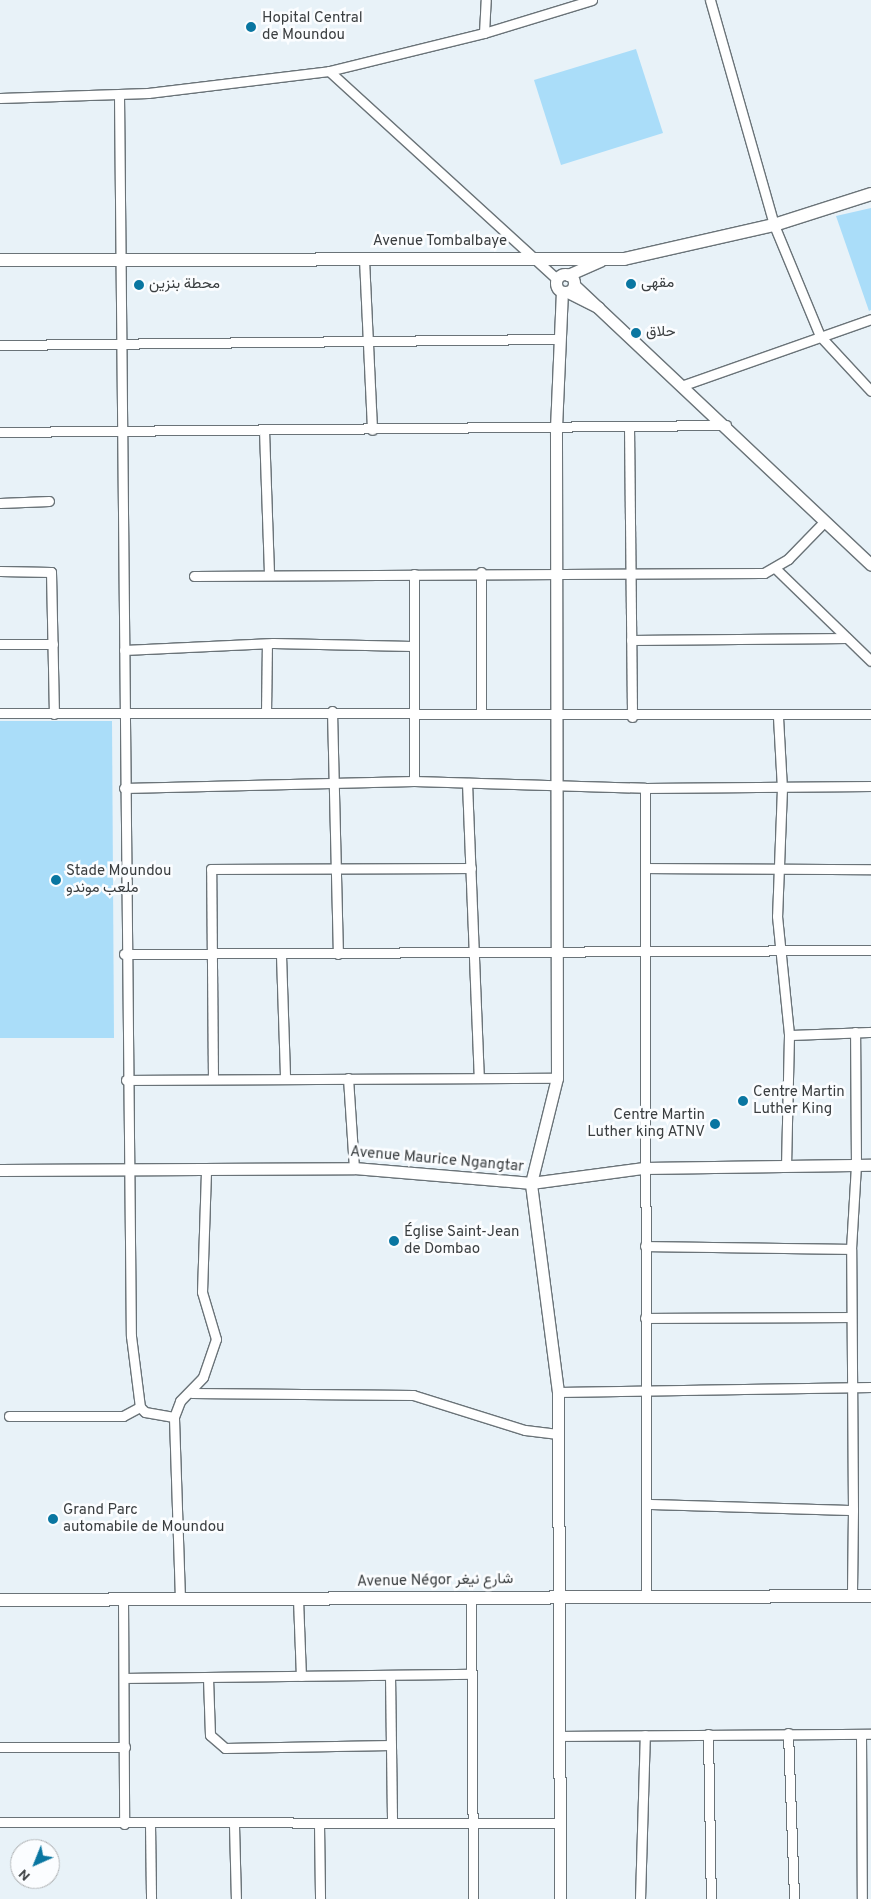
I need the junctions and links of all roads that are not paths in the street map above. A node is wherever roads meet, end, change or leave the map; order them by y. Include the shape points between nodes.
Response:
1 (486, 0) edge
2 (592, 0) edge
3 (710, 0) edge
4 (484, 33) junction
5 (329, 71) junction
6 (119, 95) junction
7 (0, 98) edge
8 (871, 194) edge
9 (774, 225) junction
10 (534, 258) junction
11 (123, 259) junction
12 (364, 259) junction
13 (0, 260) edge
14 (597, 262) junction
15 (567, 284) junction
16 (871, 319) edge
17 (820, 336) junction
18 (558, 339) junction
19 (366, 341) junction
20 (123, 344) junction
21 (0, 345) edge
22 (681, 386) junction
23 (871, 391) edge
24 (726, 425) junction
25 (629, 426) junction
26 (556, 428) junction
27 (264, 430) junction
28 (372, 430) junction
29 (0, 432) edge
30 (123, 432) junction
31 (49, 501) dead end
32 (0, 503) edge
33 (825, 521) junction
34 (871, 564) edge
35 (776, 569) junction
36 (630, 570) junction
37 (556, 571) junction
38 (0, 572) edge
39 (481, 572) junction
40 (414, 574) junction
41 (269, 575) junction
42 (194, 576) dead end
43 (847, 638) junction
44 (631, 640) junction
45 (0, 644) edge
46 (53, 644) junction
47 (267, 644) junction
48 (412, 646) junction
49 (124, 650) junction
50 (871, 661) edge
51 (332, 711) junction
52 (411, 711) junction
53 (266, 712) junction
54 (124, 713) junction
55 (482, 713) junction
56 (0, 714) edge
57 (54, 714) junction
58 (871, 714) edge
59 (556, 716) junction
60 (632, 717) junction
61 (778, 717) junction
62 (414, 781) junction
63 (467, 782) junction
64 (556, 785) junction
65 (333, 786) junction
66 (871, 786) edge
67 (124, 788) junction
68 (645, 788) junction
69 (782, 788) junction
70 (335, 868) junction
71 (471, 868) junction
72 (645, 868) junction
73 (871, 868) edge
74 (778, 870) junction
75 (871, 950) edge
76 (557, 951) junction
77 (475, 952) junction
78 (780, 952) junction
79 (124, 954) junction
80 (211, 954) junction
81 (338, 954) junction
82 (645, 954) junction
83 (281, 955) junction
84 (856, 1032) junction
85 (871, 1032) edge
86 (789, 1035) junction
87 (479, 1076) junction
88 (285, 1078) junction
89 (348, 1078) junction
90 (557, 1078) junction
91 (213, 1079) junction
92 (126, 1080) junction
93 (786, 1164) junction
94 (856, 1165) junction
95 (871, 1165) edge
96 (354, 1168) junction
97 (644, 1168) junction
98 (206, 1169) junction
99 (0, 1170) edge
100 (128, 1170) junction
101 (531, 1183) junction
102 (645, 1246) junction
103 (850, 1249) junction
104 (850, 1317) junction
105 (645, 1318) junction
106 (851, 1387) junction
107 (871, 1387) edge
108 (558, 1392) junction
109 (645, 1392) junction
110 (192, 1393) junction
111 (140, 1407) junction
112 (8, 1416) dead end
113 (174, 1417) junction
114 (558, 1434) junction
115 (647, 1504) junction
116 (853, 1510) junction
117 (646, 1595) junction
118 (471, 1596) junction
119 (559, 1596) junction
120 (852, 1596) junction
121 (871, 1596) edge
122 (123, 1598) junction
123 (180, 1599) junction
124 (298, 1599) junction
125 (0, 1600) edge
126 (471, 1674) junction
127 (390, 1675) junction
128 (301, 1676) junction
129 (126, 1678) junction
130 (208, 1678) junction
131 (788, 1733) junction
132 (708, 1734) junction
133 (861, 1734) junction
134 (871, 1734) edge
135 (645, 1735) junction
136 (559, 1736) junction
137 (392, 1745) junction
138 (0, 1747) edge
139 (125, 1747) junction
140 (0, 1822) edge
141 (472, 1822) junction
142 (392, 1823) junction
143 (559, 1823) junction
144 (124, 1824) junction
145 (150, 1824) junction
146 (319, 1824) junction
147 (234, 1825) junction
148 (150, 1899) edge
149 (236, 1899) edge
150 (320, 1899) edge
151 (473, 1899) edge
152 (560, 1899) edge
153 (640, 1899) edge
154 (711, 1899) edge
155 (794, 1899) edge
156 (862, 1899) edge

1 - 4 street
2 - 4 street
3 - 9 street
4 - 5 street
5 - 6 street
5 - 10 street
6 - 7 street
6 - 11 street
8 - 9 main road, Avenue Tombalbaye
9 - 14 main road, Avenue Tombalbaye via 663,254
9 - 17 street
10 - 12 main road, Avenue Tombalbaye
10 - 14 main road, Avenue Tombalbaye
10 - 15 street
11 - 12 main road, Avenue Tombalbaye
11 - 13 main road, Avenue Tombalbaye
11 - 20 street
12 - 19 street
14 - 15 street
15 - 18 street
15 - 22 street via 598,307
16 - 17 street
17 - 22 street
17 - 23 street
18 - 19 street
18 - 26 street
19 - 20 street
19 - 28 street
20 - 21 street
20 - 30 street
22 - 24 street
24 - 25 street
24 - 33 street
25 - 26 street
25 - 36 street
26 - 28 street
26 - 37 street
27 - 28 street
27 - 30 street
27 - 41 street
29 - 30 street
30 - 49 street
31 - 32 street
33 - 34 street
33 - 35 street
35 - 36 street via 764,573
35 - 43 street
36 - 37 street
36 - 44 street
37 - 39 street
37 - 59 street
38 - 46 street via 51,572
39 - 40 street
39 - 55 street
40 - 41 street
40 - 48 street
41 - 42 street
43 - 44 street
43 - 50 street
44 - 60 street
45 - 46 street
46 - 57 street
47 - 48 street
47 - 49 street
47 - 53 street
48 - 52 street
49 - 54 street
51 - 52 street
51 - 53 street
51 - 65 street
52 - 55 street
52 - 62 street
53 - 54 street
54 - 57 street
54 - 67 street
55 - 59 street
56 - 57 street
58 - 61 street
59 - 60 street
59 - 64 street
60 - 61 street
61 - 69 street
62 - 63 street
62 - 65 street
63 - 64 street
63 - 71 street
64 - 68 street
64 - 76 street
65 - 67 street
65 - 70 street
66 - 69 street
67 - 79 street
68 - 69 street
68 - 72 street
69 - 74 street
70 - 71 street
70 - 80 street via 211,869
70 - 81 street
71 - 77 street
72 - 74 street
72 - 82 street
73 - 74 street
74 - 78 street
75 - 78 street
76 - 77 street
76 - 82 street
76 - 90 street
77 - 81 street
77 - 87 street
78 - 82 street
78 - 86 street
79 - 80 street
79 - 92 street
80 - 83 street
80 - 91 street
81 - 83 street
82 - 97 street
83 - 88 street
84 - 85 street
84 - 86 street
84 - 94 street
86 - 93 street
87 - 89 street
87 - 90 street
88 - 89 street
88 - 91 street
89 - 96 street
90 - 101 street
91 - 92 street
92 - 100 street
93 - 94 street, Avenue Maurice Ngangtar
93 - 97 street, Avenue Maurice Ngangtar
94 - 95 street, Avenue Maurice Ngangtar
94 - 103 street
96 - 98 street, Avenue Maurice Ngangtar
96 - 101 street, Avenue Maurice Ngangtar
97 - 101 street, Avenue Maurice Ngangtar
97 - 102 street
98 - 100 street, Avenue Maurice Ngangtar
98 - 110 street via 202,1292 216,1339 206,1370
99 - 100 street, Avenue Maurice Ngangtar
100 - 111 street via 131,1336
101 - 108 street
102 - 103 street
102 - 105 street
103 - 104 street
104 - 105 street
104 - 106 street
105 - 109 street
106 - 107 street
106 - 109 street
106 - 116 street
108 - 109 street
108 - 114 street
109 - 115 street
110 - 113 street via 180,1401
110 - 114 street via 413,1395 525,1430
111 - 112 street via 123,1416
111 - 113 street via 145,1412
113 - 123 street
114 - 119 street
115 - 116 street
115 - 117 street
116 - 120 street
117 - 119 main road, Avenue Négor شارع نيغر
117 - 120 main road, Avenue Négor شارع نيغر
118 - 119 main road, Avenue Négor شارع نيغر
118 - 124 main road, Avenue Négor شارع نيغر
118 - 126 street
119 - 136 street
120 - 121 main road, Avenue Négor شارع نيغر
122 - 123 main road, Avenue Négor شارع نيغر
122 - 125 main road, Avenue Négor شارع نيغر
122 - 129 street
123 - 124 main road, Avenue Négor شارع نيغر
124 - 128 street
126 - 127 street
126 - 141 street
127 - 128 street
127 - 137 street
128 - 130 street
129 - 130 street
129 - 139 street
130 - 137 street via 210,1735 225,1748
131 - 132 street
131 - 133 street
131 - 155 street
132 - 135 street
132 - 154 street
133 - 134 street
133 - 156 street
135 - 136 street
135 - 153 street
136 - 143 street
137 - 142 street
138 - 139 street
139 - 144 street
140 - 144 street
141 - 142 street
141 - 143 street
141 - 151 street
142 - 146 street
143 - 152 street
144 - 145 street
145 - 147 street
145 - 148 street
146 - 147 street
146 - 150 street
147 - 149 street

